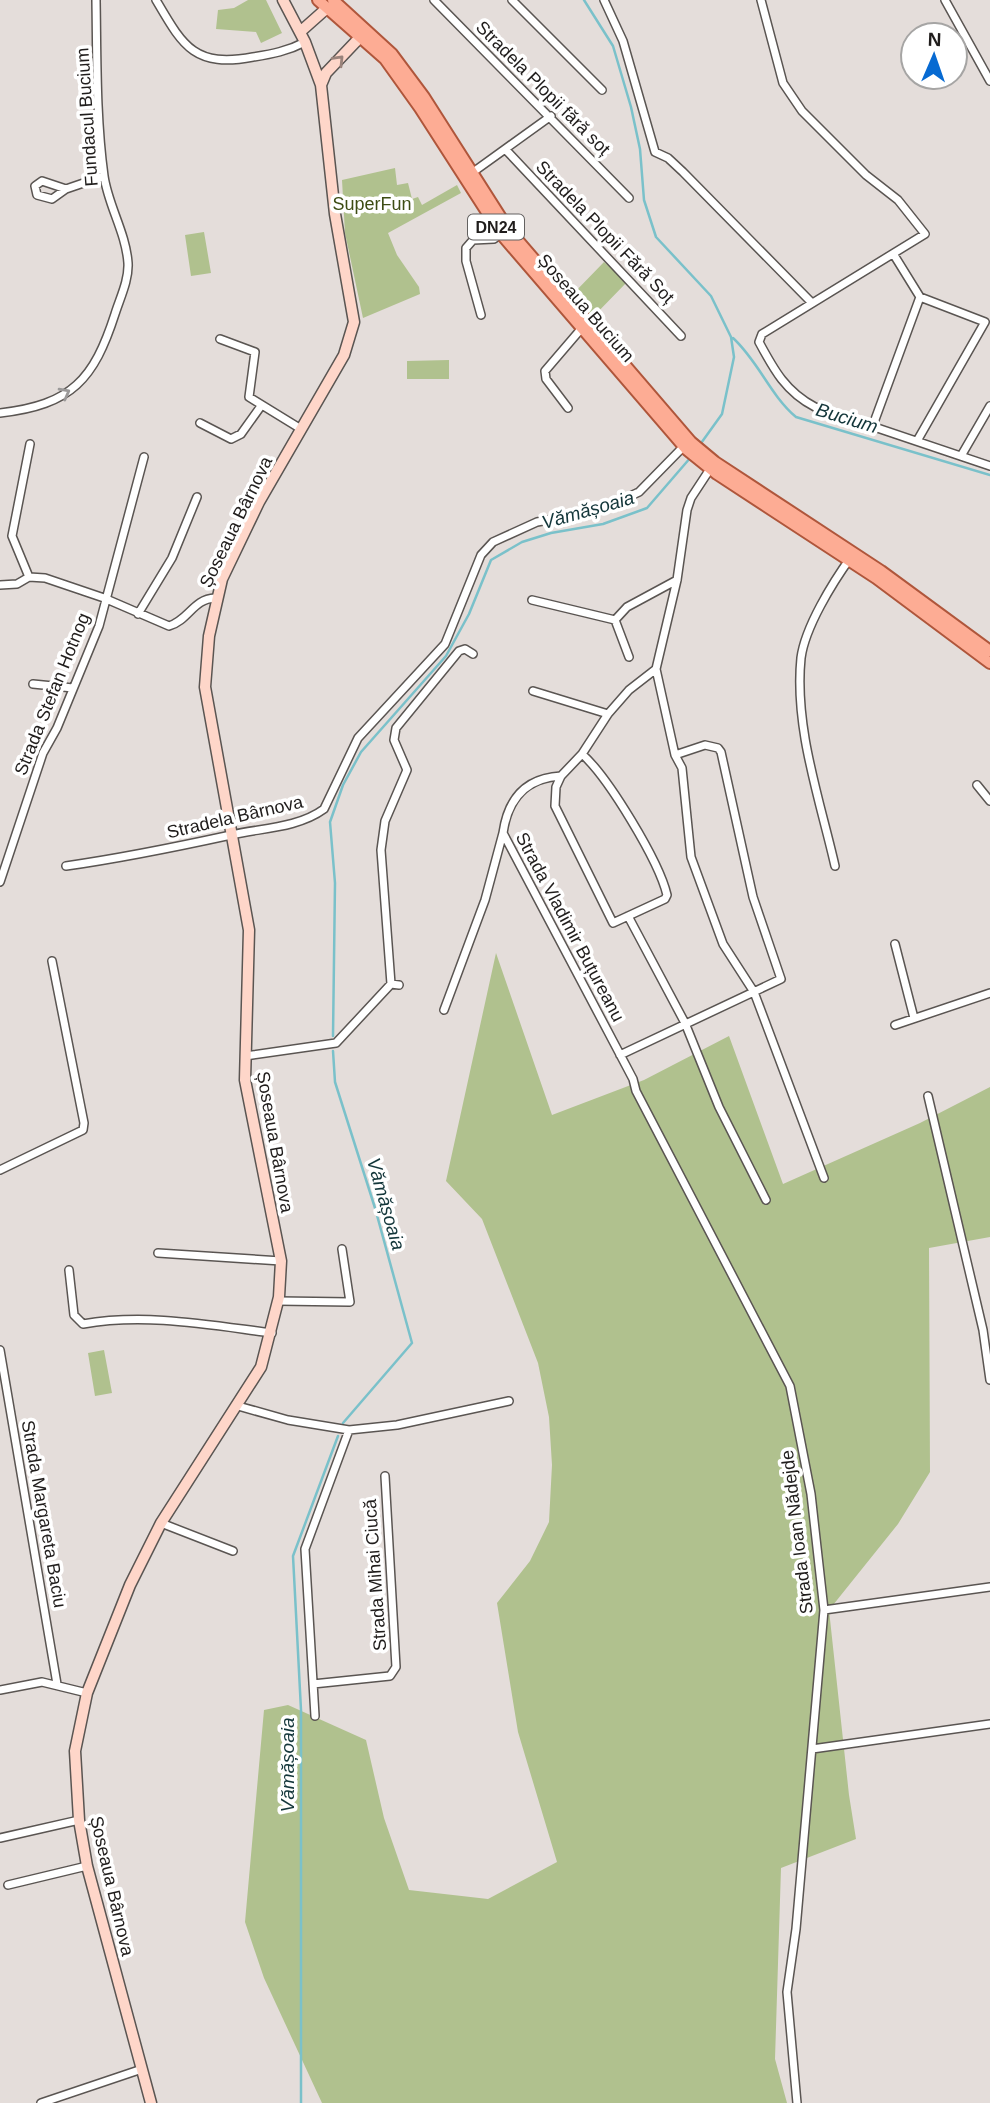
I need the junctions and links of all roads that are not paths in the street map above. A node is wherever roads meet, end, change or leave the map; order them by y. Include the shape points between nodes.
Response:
1 (96, 0) edge
2 (156, 0) edge
3 (283, 0) edge
4 (318, 0) edge
5 (434, 0) edge
6 (512, 0) edge
7 (604, 0) edge
8 (761, 0) edge
9 (945, 0) edge
10 (332, 2) edge
11 (300, 32) junction
12 (365, 33) junction
13 (305, 42) junction
14 (990, 80) edge
15 (321, 85) junction
16 (602, 90) dead end
17 (551, 116) junction
18 (506, 150) junction
19 (469, 175) junction
20 (104, 176) junction
21 (66, 189) dead end
22 (629, 198) dead end
23 (501, 234) junction
24 (894, 255) junction
25 (920, 297) junction
26 (812, 303) junction
27 (481, 315) dead end
28 (988, 323) edge
29 (581, 329) junction
30 (681, 336) dead end
31 (220, 339) dead end
32 (261, 406) junction
33 (990, 406) edge
34 (568, 408) dead end
35 (0, 413) edge
36 (200, 423) dead end
37 (873, 425) junction
38 (301, 429) junction
39 (917, 441) junction
40 (30, 444) dead end
41 (687, 445) junction
42 (961, 456) junction
43 (144, 457) dead end
44 (709, 463) junction
45 (990, 466) edge
46 (197, 497) dead end
47 (851, 557) junction
48 (29, 577) junction
49 (677, 580) junction
50 (0, 585) edge
51 (104, 598) junction
52 (215, 598) junction
53 (532, 600) dead end
54 (138, 614) junction
55 (615, 620) junction
56 (990, 651) edge
57 (472, 654) dead end
58 (629, 657) dead end
59 (990, 663) edge
60 (656, 669) junction
61 (33, 684) dead end
62 (73, 688) junction
63 (533, 691) dead end
64 (608, 714) junction
65 (582, 754) junction
66 (675, 755) junction
67 (561, 776) junction
68 (977, 785) dead end
69 (990, 802) edge
70 (503, 833) junction
71 (234, 834) junction
72 (66, 866) dead end
73 (835, 866) dead end
74 (0, 883) edge
75 (628, 916) junction
76 (895, 944) dead end
77 (52, 961) dead end
78 (754, 992) junction
79 (990, 993) edge
80 (444, 1010) dead end
81 (914, 1018) junction
82 (685, 1023) junction
83 (895, 1025) dead end
84 (620, 1055) junction
85 (245, 1056) junction
86 (634, 1079) joint
87 (928, 1096) dead end
88 (0, 1170) edge
89 (824, 1178) dead end
90 (766, 1200) dead end
91 (342, 1249) dead end
92 (158, 1254) dead end
93 (281, 1261) junction
94 (69, 1270) dead end
95 (278, 1301) junction
96 (272, 1333) junction
97 (0, 1350) edge
98 (990, 1380) edge
99 (509, 1401) dead end
100 (238, 1406) junction
101 (349, 1430) junction
102 (385, 1476) dead end
103 (161, 1523) junction
104 (233, 1551) dead end
105 (990, 1587) edge
106 (824, 1610) junction
107 (57, 1684) junction
108 (313, 1684) junction
109 (0, 1690) edge
110 (87, 1693) junction
111 (315, 1716) dead end
112 (990, 1724) edge
113 (812, 1749) junction
114 (79, 1820) junction
115 (0, 1838) edge
116 (87, 1866) junction
117 (8, 1885) dead end
118 (142, 2069) junction
119 (41, 2103) edge
120 (151, 2103) edge
121 (797, 2103) edge

1 - 20 street, Fundacul Bucium
2 - 13 street via 184,45 205,58 231,61 290,50
3 - 11 main road, Șoseaua Bârnova
4 - 10 main road, Șoseaua Bucium / DN24
5 - 17 street, Stradela Plopii fără soț
6 - 16 street
7 - 26 street via 623,41 655,152 683,172
8 - 24 street via 783,83 796,102 815,126 898,200 925,234
9 - 14 street
10 - 11 main road
10 - 12 main road, Șoseaua Bucium / DN24
11 - 13 main road, Șoseaua Bârnova
15 -> 12 main road via 326,73
12 - 19 main road, Șoseaua Bucium / DN24
13 - 15 main road, Șoseaua Bârnova
15 - 38 main road, Șoseaua Bârnova via 335,214 354,322 344,355
17 - 18 street, Stradela Plopii Fără Soț
17 - 22 street, Stradela Plopii fără soț
18 - 19 street, Stradela Plopii Fără Soț
18 - 30 street, Stradela Plopii Fără Soț
19 - 23 main road, Șoseaua Bucium / DN24
19 - 41 main road, Șoseaua Bucium / DN24
20 - 21 street
35 -> 20 street, Fundacul Bucium via 35,406 69,391 94,368 106,342 128,265
23 - 27 street via 473,240 466,248
23 - 29 main road, Șoseaua Bucium / DN24
24 - 25 street
24 - 26 street
25 - 28 street
25 - 37 street
26 - 37 street via 762,334 760,342 796,398
28 - 39 street
29 - 34 street via 545,371
29 - 41 main road, Șoseaua Bucium / DN24
31 - 32 street via 255,352 248,391
32 - 36 street via 241,434 231,439
32 - 38 street
33 - 42 street
37 - 39 street
38 - 52 main road, Șoseaua Bârnova via 259,502
39 - 42 street
40 - 48 street via 12,537
41 - 44 main road, Șoseaua Bucium / DN24
41 - 71 street, Stradela Bârnova via 656,477 621,501 583,516 537,522 493,542 481,555 445,644 358,738 324,809 302,820
42 - 45 street
43 - 51 street, Strada Stefan Hotnog
44 - 47 main road, Șoseaua Bucium / DN24
44 - 49 street via 691,498
46 - 54 street via 172,558
47 - 56 main road, Șoseaua Bucium / DN24
47 - 59 main road, Șoseaua Bucium / DN24
47 - 73 street via 818,612 802,656 805,733
48 - 50 street via 17,584
48 - 51 street via 46,578
49 - 55 street via 627,607
49 - 60 street
51 - 54 street
51 - 62 street, Strada Stefan Hotnog via 99,626
52 - 54 street via 199,601 177,624 169,626
52 - 71 main road, Șoseaua Bârnova via 205,687
53 - 55 street
55 - 58 street
57 - 85 street via 459,650 396,728 394,740 407,770 385,821 382,850 395,984 336,1043
60 - 64 street
60 - 66 street
61 - 62 street
62 - 74 street, Strada Stefan Hotnog via 43,752
63 - 64 street
64 - 65 street
65 - 67 street
65 - 75 street via 608,782 665,889 665,899
66 - 78 street via 685,787 691,857 723,944
66 - 78 street via 705,745 721,752 753,897 781,979
67 - 70 street, Strada Vladimir Buțureanu via 535,781 516,795
67 - 75 street via 555,806 613,923
68 - 69 street
70 - 80 street via 477,925
70 - 84 street, Strada Vladimir Buțureanu
71 - 72 street, Stradela Bârnova
71 - 85 main road, Șoseaua Bârnova via 250,943
75 - 82 street
76 - 81 street
77 - 88 street via 83,1130
78 - 82 street
78 - 89 street
79 - 81 street
81 - 83 street
82 - 84 street
82 - 90 street via 719,1107
84 - 86 street, Strada Vladimir Buțureanu
85 - 93 main road, Șoseaua Bârnova via 245,1080
86 - 106 street, Strada Ioan Nădejde via 636,1091 790,1386 811,1494
87 - 98 street via 983,1329
91 - 95 street via 350,1302
92 - 93 street
93 - 95 main road, Șoseaua Bârnova
94 - 96 street via 74,1315 83,1324 113,1319 170,1321
95 - 96 main road, Șoseaua Bârnova
96 - 100 main road, Șoseaua Bârnova via 261,1367
97 - 107 street, Strada Margareta Baciu
99 - 101 street via 397,1425
100 - 101 street
100 - 103 main road, Șoseaua Bârnova
101 - 108 street via 306,1549
102 - 108 street, Strada Mihai Ciucă via 396,1667 390,1676
103 - 104 street
103 - 110 main road, Șoseaua Bârnova via 130,1585
105 - 106 street
106 - 113 street, Strada Ioan Nădejde
107 - 109 street via 27,1683
107 - 110 street
108 - 111 street
110 - 114 main road, Șoseaua Bârnova via 75,1751
112 - 113 street
113 - 121 street, Strada Ioan Nădejde via 787,1992
114 - 115 street
114 - 116 main road, Șoseaua Bârnova
116 - 117 street
116 - 118 main road, Șoseaua Bârnova
118 - 119 street
118 - 120 main road, Șoseaua Bârnova

